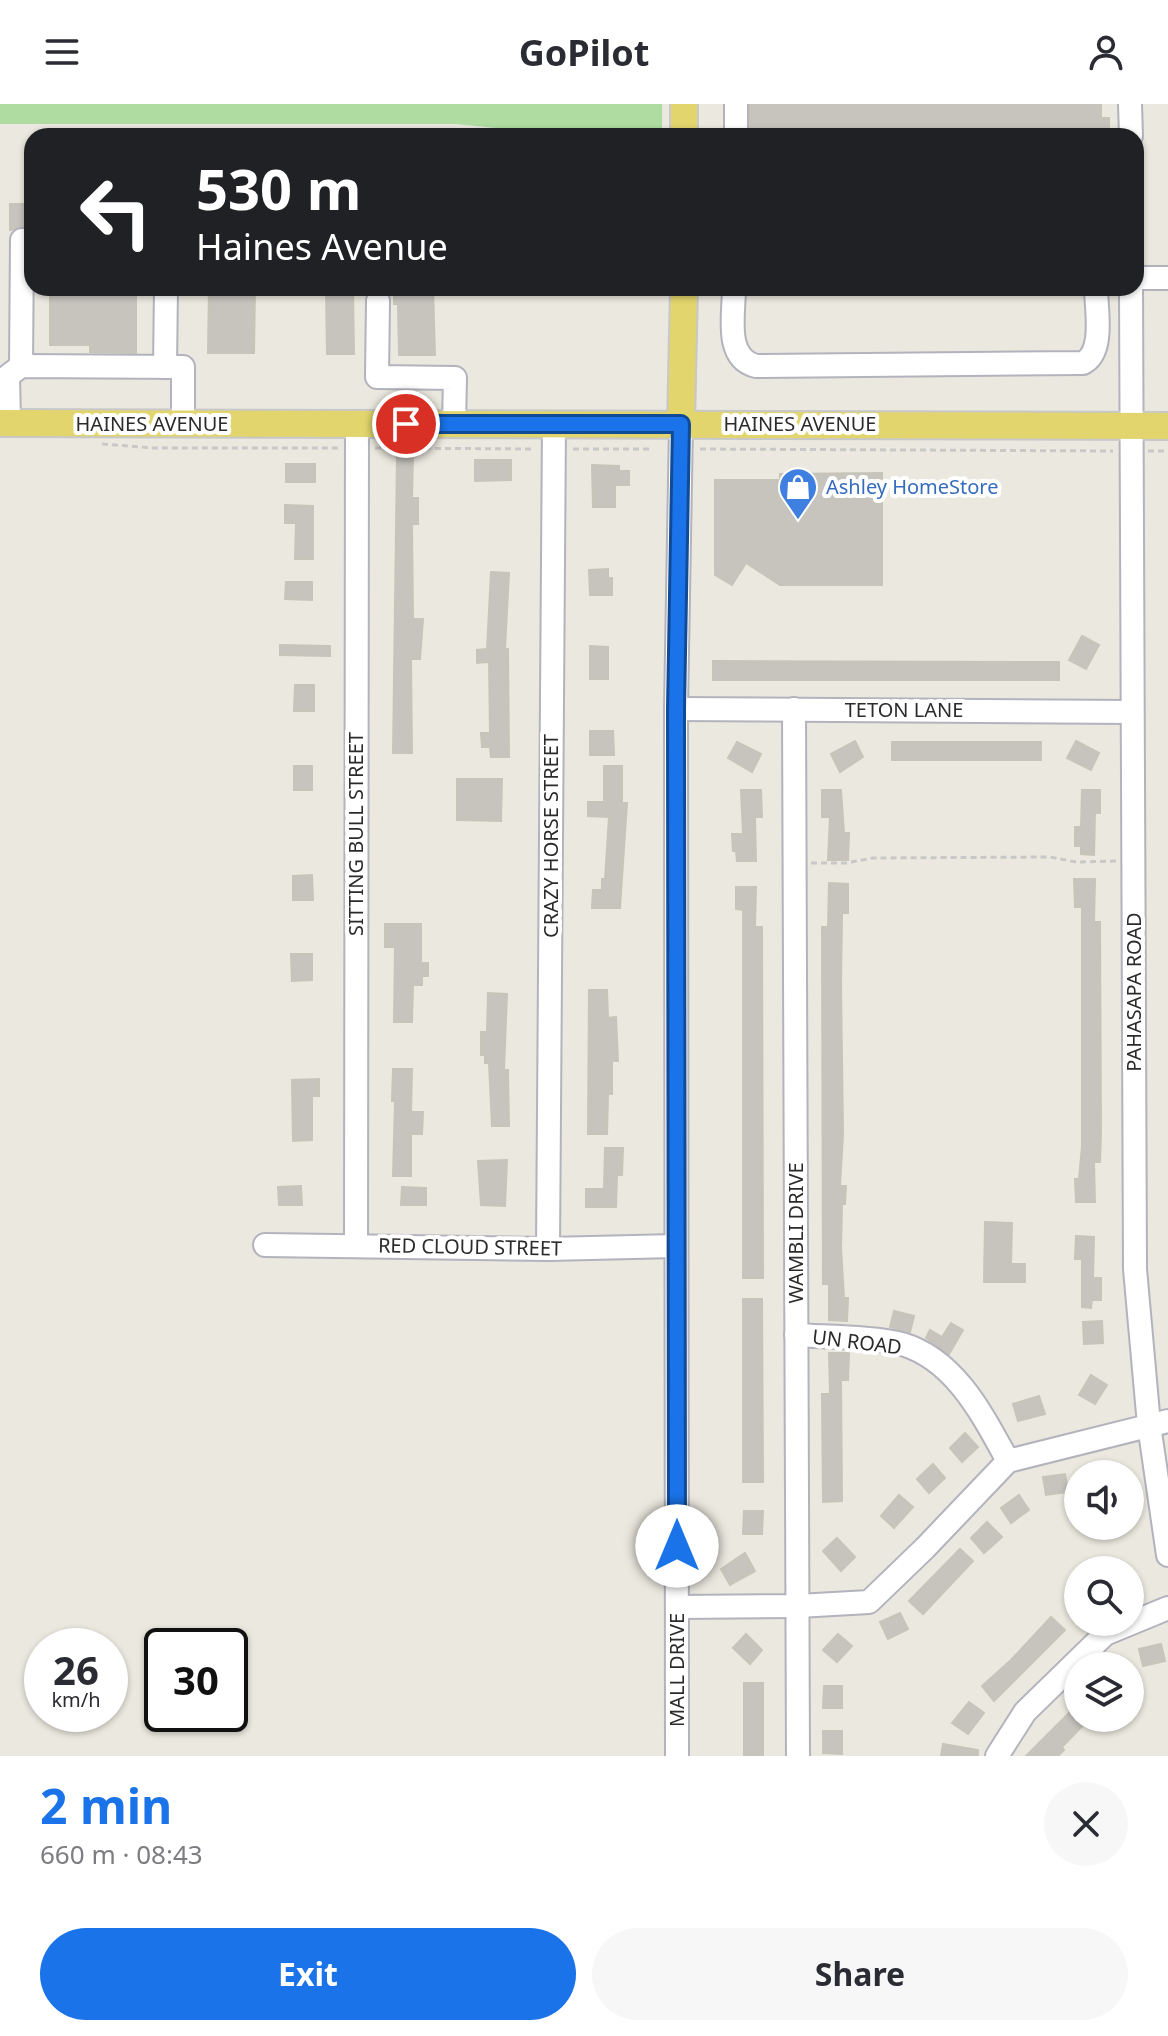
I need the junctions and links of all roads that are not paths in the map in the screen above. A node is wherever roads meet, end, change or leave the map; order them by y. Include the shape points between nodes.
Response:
1 (684, 104) edge
2 (736, 104) edge
3 (1130, 104) edge
4 (684, 128) edge
5 (736, 128) edge
6 (1131, 128) edge
7 (24, 240) edge
8 (1144, 278) edge
9 (1168, 278) edge
10 (166, 296) edge
11 (684, 296) edge
12 (734, 296) edge
13 (1096, 296) edge
14 (1131, 296) edge
15 (378, 301) dead end
16 (21, 366) junction
17 (165, 367) junction
18 (4, 423) edge
19 (357, 423) junction
20 (183, 424) junction
21 (454, 424) junction
22 (554, 424) junction
23 (681, 424) junction
24 (1132, 426) junction
25 (1168, 426) edge
26 (676, 709) junction
27 (794, 709) junction
28 (1132, 712) junction
29 (265, 1245) dead end
30 (356, 1245) junction
31 (676, 1246) junction
32 (548, 1249) junction
33 (796, 1335) junction
34 (1158, 1423) edge
35 (1008, 1461) junction
36 (1168, 1555) edge
37 (798, 1606) junction
38 (677, 1607) junction
39 (1168, 1608) edge
40 (677, 1756) edge
41 (798, 1756) edge
42 (997, 1756) edge

1 - 4 main road
2 - 5 street
3 - 6 street
7 - 16 street
8 - 9 street
10 - 17 street
11 - 23 main road, MALL DRIVE
12 - 13 street via 737,354 756,366 1083,363 1096,350
14 - 24 street, PAHASAPA ROAD
15 - 21 street via 377,377 455,378
16 - 17 street
16 - 18 street via 8,376
17 - 20 street via 183,367
18 - 20 main road, HAINES AVENUE
19 - 20 main road, HAINES AVENUE
19 - 21 main road, HAINES AVENUE
19 - 30 street, SITTING BULL STREET
21 - 22 main road, HAINES AVENUE
22 - 23 main road, HAINES AVENUE
22 - 32 street, CRAZY HORSE STREET
23 - 24 main road, HAINES AVENUE
23 - 26 street, MALL DRIVE
24 - 25 main road, HAINES AVENUE
24 - 28 street, PAHASAPA ROAD
26 - 27 street, TETON LANE
26 - 31 street, MALL DRIVE
27 - 28 street, TETON LANE
27 - 33 street, WAMBLI DRIVE
28 - 34 street, PAHASAPA ROAD via 1135,1269
29 - 30 street, RED CLOUD STREET
30 - 32 street, RED CLOUD STREET
31 - 32 street, RED CLOUD STREET
31 - 38 street, MALL DRIVE
33 - 35 street, UN ROAD via 902,1344 942,1366 976,1403
33 - 37 street, WAMBLI DRIVE
34 - 35 street
34 - 36 street, PAHASAPA ROAD
35 - 37 street via 869,1602
37 - 38 street
37 - 41 street, WAMBLI DRIVE
38 - 40 street, MALL DRIVE
39 - 42 street via 1105,1634 1025,1712

